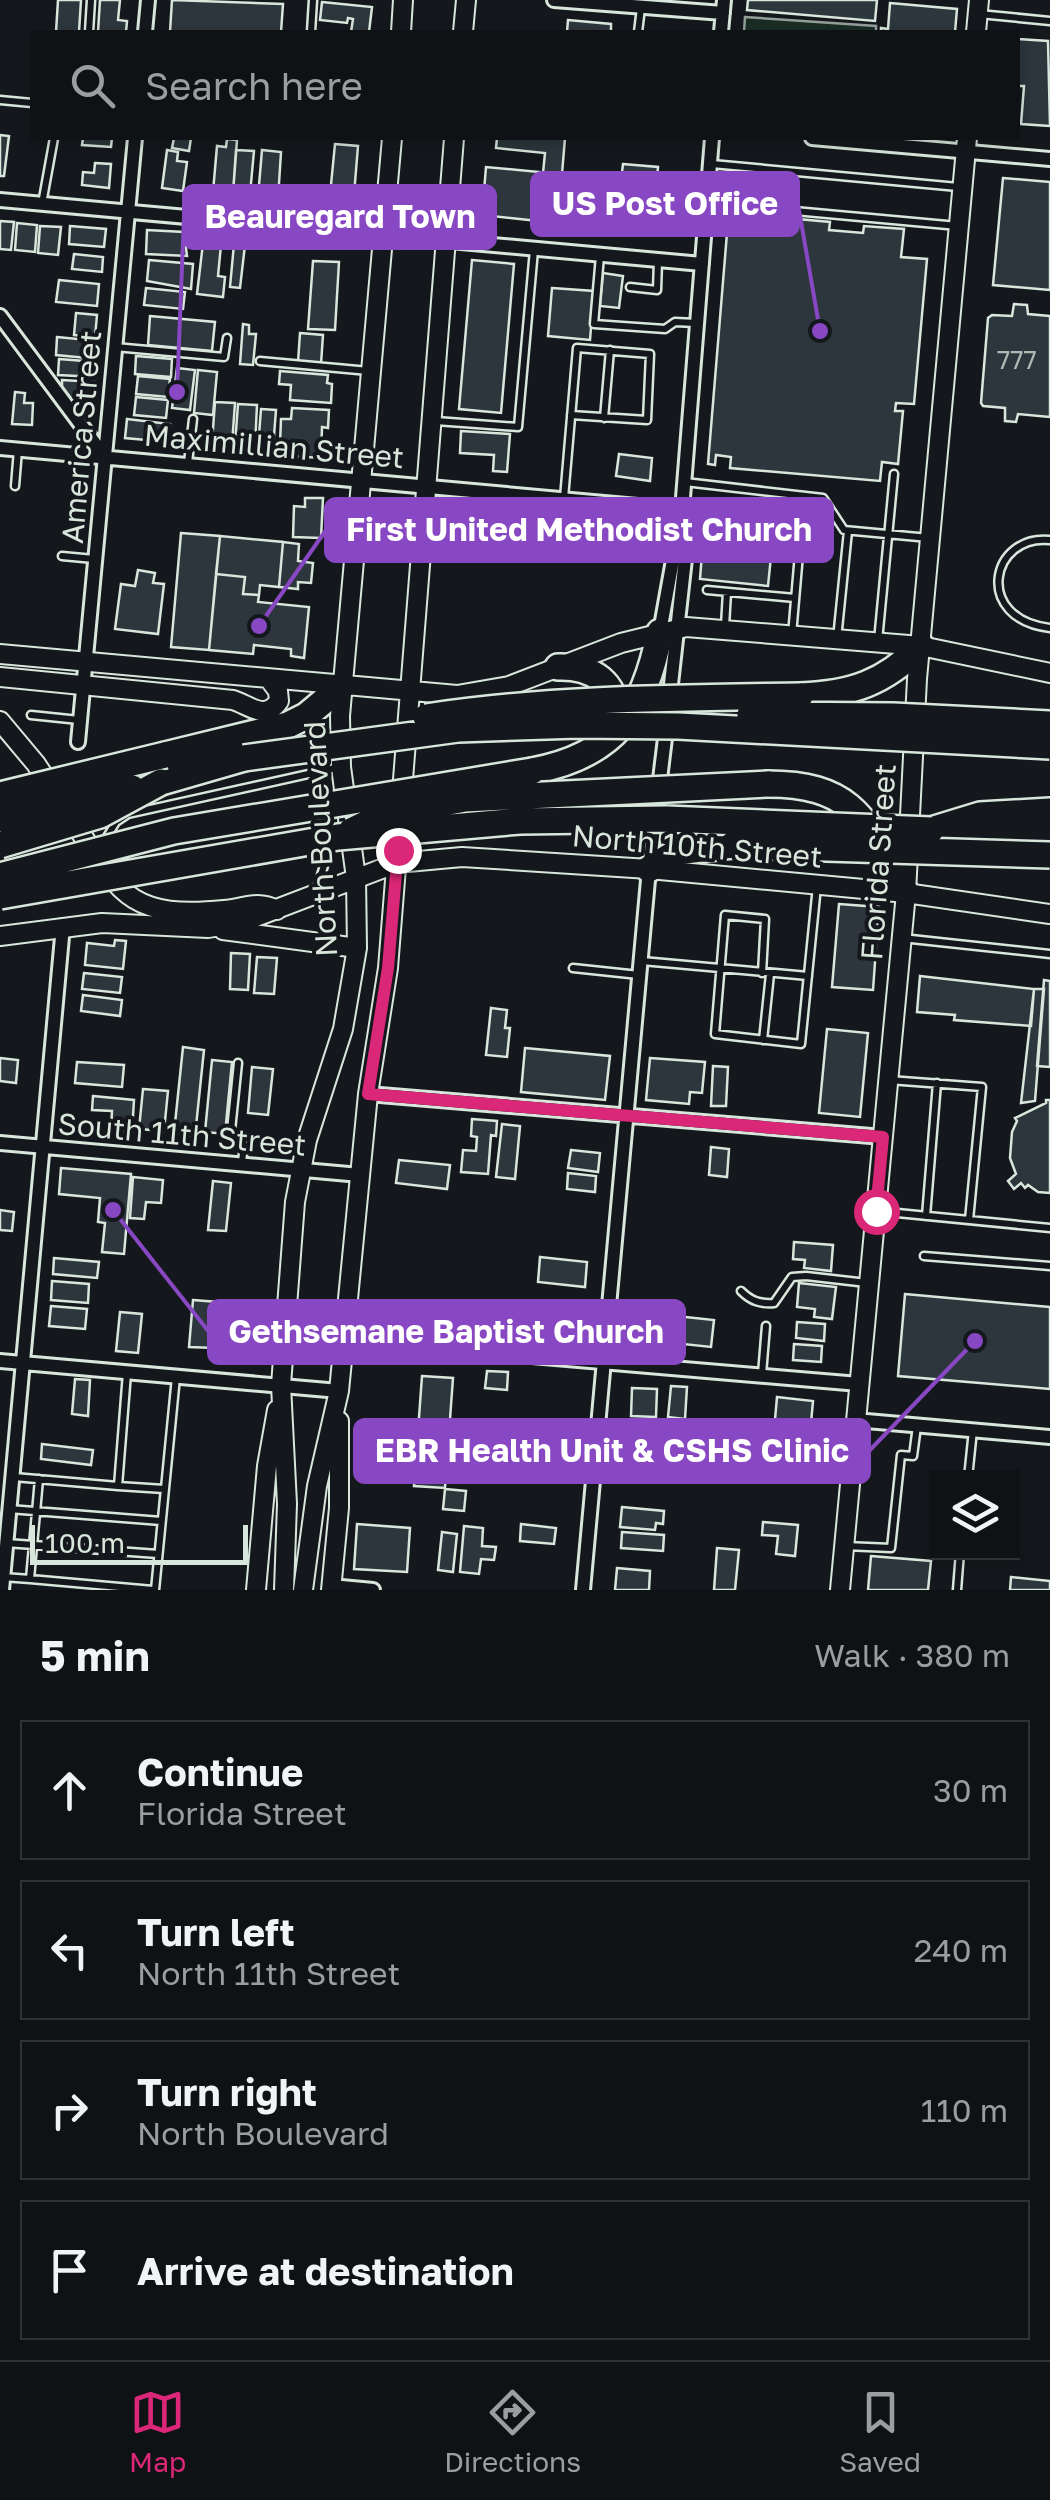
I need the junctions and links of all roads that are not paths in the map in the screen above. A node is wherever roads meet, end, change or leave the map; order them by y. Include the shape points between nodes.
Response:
1 (91, 0) edge
2 (148, 0) edge
3 (313, 0) edge
4 (404, 0) edge
5 (466, 0) edge
6 (554, 0) edge
7 (605, 2) edge
8 (641, 7) junction
9 (723, 7) edge
10 (977, 15) edge
11 (1050, 21) edge
12 (89, 30) edge
13 (145, 30) edge
14 (310, 30) edge
15 (401, 30) edge
16 (463, 30) edge
17 (638, 30) edge
18 (0, 100) edge
19 (30, 103) edge
20 (54, 140) edge
21 (135, 140) edge
22 (392, 140) edge
23 (454, 140) edge
24 (712, 140) edge
25 (876, 141) edge
26 (966, 145) edge
27 (1050, 159) edge
28 (710, 164) junction
29 (962, 188) junction
30 (0, 200) edge
31 (708, 202) junction
32 (42, 204) junction
33 (128, 212) junction
34 (959, 226) junction
35 (383, 233) junction
36 (446, 238) junction
37 (534, 250) junction
38 (600, 256) junction
39 (658, 260) junction
40 (702, 264) junction
41 (630, 287) dead end
42 (0, 316) edge
43 (697, 323) junction
44 (227, 338) dead end
45 (116, 347) junction
46 (610, 350) junction
47 (260, 361) dead end
48 (370, 372) junction
49 (572, 416) junction
50 (604, 418) junction
51 (194, 420) dead end
52 (430, 420) junction
53 (0, 448) edge
54 (18, 450) junction
55 (105, 457) junction
56 (188, 465) junction
57 (894, 474) dead end
58 (361, 480) junction
59 (684, 482) junction
60 (15, 486) dead end
61 (424, 486) junction
62 (804, 496) junction
63 (564, 499) junction
64 (682, 510) junction
65 (848, 530) junction
66 (888, 533) junction
67 (930, 538) junction
68 (1050, 540) edge
69 (62, 556) dead end
70 (96, 559) junction
71 (707, 590) dead end
72 (726, 592) junction
73 (795, 598) junction
74 (1050, 628) edge
75 (669, 630) junction
76 (724, 630) junction
77 (792, 635) junction
78 (837, 639) junction
79 (878, 642) junction
80 (920, 646) junction
81 (0, 654) edge
82 (86, 662) junction
83 (558, 667) junction
84 (1050, 672) edge
85 (0, 677) edge
86 (269, 679) junction
87 (343, 685) junction
88 (84, 686) junction
89 (408, 692) junction
90 (31, 715) dead end
91 (80, 720) junction
92 (0, 722) edge
93 (1050, 724) edge
94 (647, 726) junction
95 (609, 738) junction
96 (78, 742) dead end
97 (1050, 746) edge
98 (244, 758) junction
99 (341, 767) junction
100 (315, 773) junction
101 (161, 782) junction
102 (0, 795) edge
103 (1050, 811) edge
104 (0, 819) edge
105 (931, 830) junction
106 (333, 831) junction
107 (1050, 834) edge
108 (0, 846) edge
109 (92, 851) junction
110 (1050, 855) edge
111 (397, 862) junction
112 (163, 868) junction
113 (649, 869) junction
114 (0, 876) edge
115 (356, 878) junction
116 (112, 882) junction
117 (817, 885) junction
118 (906, 893) junction
119 (316, 894) junction
120 (0, 896) edge
121 (278, 910) junction
122 (0, 911) edge
123 (1050, 914) edge
124 (120, 922) junction
125 (63, 926) junction
126 (208, 928) junction
127 (0, 936) edge
128 (902, 938) junction
129 (357, 948) junction
130 (1050, 954) edge
131 (573, 968) dead end
132 (640, 968) junction
133 (720, 970) junction
134 (766, 974) junction
135 (808, 976) junction
136 (763, 1040) junction
137 (238, 1063) dead end
138 (888, 1080) junction
139 (937, 1083) junction
140 (368, 1094) junction
141 (628, 1114) junction
142 (883, 1137) junction
143 (0, 1144) edge
144 (43, 1147) junction
145 (241, 1164) junction
146 (300, 1170) junction
147 (360, 1175) junction
148 (876, 1211) junction
149 (926, 1216) junction
150 (969, 1220) junction
151 (1050, 1228) edge
152 (924, 1256) dead end
153 (1050, 1266) edge
154 (868, 1283) junction
155 (740, 1291) dead end
156 (766, 1326) dead end
157 (345, 1340) junction
158 (0, 1361) edge
159 (606, 1362) junction
160 (22, 1363) junction
161 (127, 1372) junction
162 (176, 1376) junction
163 (762, 1376) junction
164 (282, 1384) junction
165 (859, 1384) junction
166 (339, 1391) junction
167 (855, 1420) junction
168 (916, 1426) junction
169 (973, 1430) junction
170 (1050, 1437) edge
171 (969, 1470) edge
172 (12, 1477) junction
173 (39, 1480) junction
174 (118, 1486) junction
175 (164, 1489) junction
176 (9, 1509) junction
177 (36, 1511) junction
178 (161, 1521) junction
179 (6, 1542) junction
180 (33, 1545) junction
181 (844, 1546) junction
182 (158, 1554) junction
183 (959, 1560) edge
184 (30, 1579) junction
185 (2, 1583) edge
186 (331, 1588) edge
187 (154, 1590) edge
188 (256, 1590) edge
189 (284, 1590) edge
190 (303, 1590) edge
191 (373, 1590) edge
192 (583, 1590) edge
193 (840, 1590) edge
194 (957, 1590) edge

1 - 12 lane
2 - 13 street
3 - 14 lane
4 - 15 main road
5 - 16 main road
6 - 7 street
7 - 8 street
8 - 9 street
8 - 17 lane
10 - 11 lane
18 - 19 lane
20 - 32 lane
21 - 33 street, America Street
22 - 35 main road, North Boulevard
23 - 36 main road, North Boulevard
24 - 28 street
25 - 26 street
26 - 27 street
26 - 29 main road, Florida Street
28 - 29 lane
28 - 31 street
29 - 34 main road, Florida Street
30 - 32 street
31 - 34 lane
31 - 40 street
32 - 33 street
33 - 35 street
33 - 45 street, America Street
34 - 67 main road, Florida Street
35 - 36 street
35 - 48 main road, North Boulevard
36 - 37 street
36 - 52 main road, North Boulevard
37 - 38 street
37 - 52 lane via 518,426
38 - 39 street
38 - 43 lane via 594,324 665,329 675,322
39 - 40 street
39 - 41 lane via 657,290
40 - 43 street
42 - 55 street
43 - 59 street
44 - 45 lane via 224,357
45 - 55 street, America Street
46 - 49 lane via 576,348
46 - 50 lane
46 - 50 lane via 650,354 646,420
47 - 48 lane
48 - 58 main road, North Boulevard
49 - 50 lane
49 - 63 lane
51 - 56 lane
52 - 61 main road, North Boulevard
53 - 54 street, Maximillian Street
54 - 55 street, Maximillian Street
54 - 60 lane
55 - 56 street, Maximillian Street
55 - 70 street, America Street
56 - 58 street, Maximillian Street
57 - 66 lane
58 - 61 street, Maximillian Street
58 - 87 main road, North Boulevard
59 - 62 lane
59 - 64 street
61 - 63 street, Maximillian Street
61 - 89 main road, North Boulevard
62 - 65 lane via 823,498
62 - 73 lane
63 - 64 street, Maximillian Street
64 - 75 street
65 - 66 lane
65 - 78 lane
66 - 67 lane
66 - 79 lane
67 - 80 main road, Florida Street
68 - 74 lane via 1013,548 1000,585 1010,614
69 - 70 lane
70 - 82 street, America Street
71 - 72 lane
72 - 73 lane
72 - 76 lane
73 - 77 lane
75 - 76 main road
75 - 83 main road
75 - 95 highway via 642,692
75 - 113 street
76 - 77 main road
77 - 78 main road
78 - 79 main road
79 - 80 main road
80 - 84 main road
80 - 98 highway, bridge via 897,670 838,693 474,709 321,734
80 - 118 main road, Florida Street
81 - 82 main road
82 - 86 main road
82 - 88 street, America Street
83 - 89 main road via 484,692
83 - 95 highway via 586,668 606,682 616,706
85 - 88 main road
86 - 87 main road
86 - 88 main road via 279,701 263,712 233,700
87 - 89 main road
87 - 99 main road, North Boulevard
87 - 102 highway, bridge via 288,724
88 - 91 street, America Street
89 - 111 main road, North Boulevard
90 - 91 lane
91 - 96 street, America Street
92 - 109 main road
93 - 94 highway, bridge via 765,714
94 - 97 highway, bridge
94 - 98 highway, bridge via 458,729
95 - 114 highway, bridge via 581,759 532,771 174,831
98 - 101 highway
99 - 100 lane
99 - 115 main road, North Boulevard
100 - 106 lane
100 - 109 lane via 128,814
101 - 104 highway, bridge
101 - 108 highway, bridge via 100,815
103 - 105 highway via 980,815
105 - 106 highway, bridge via 616,818
105 - 107 highway
106 - 112 highway, bridge
106 - 118 highway, bridge via 466,799 807,786 841,798 866,824
106 - 119 lane
109 - 116 main road
110 - 113 highway, bridge via 732,845 678,852
111 - 113 main road, North 10th Street via 488,857
111 - 115 main road, North 10th Street
111 - 140 main road, North Boulevard
112 - 120 highway, bridge
112 - 122 highway, bridge via 104,890
113 - 117 main road, North 10th Street
113 - 132 street
115 - 119 main road, North 10th Street
115 - 129 main road, North Boulevard
116 - 121 main road via 133,900 163,909 214,912 263,903
116 - 124 main road
117 - 118 main road, North 10th Street
117 - 135 lane
118 - 123 main road, North 10th Street
118 - 128 main road, Florida Street
119 - 121 main road, North 10th Street
121 - 126 main road, North 10th Street
124 - 125 main road
124 - 126 main road
125 - 127 main road
125 - 144 street
126 - 129 main road
128 - 130 lane
128 - 138 main road, Florida Street
129 - 146 main road, North Boulevard via 343,1029
131 - 132 lane
132 - 133 lane
132 - 141 street
133 - 134 lane
133 - 134 lane via 725,915 766,919
133 - 136 lane via 714,1034
134 - 135 lane
134 - 136 lane
135 - 136 lane via 800,1044
137 - 145 lane via 230,1140 244,1145
138 - 139 lane
138 - 142 main road, Florida Street
139 - 149 lane
139 - 150 lane via 982,1086
140 - 141 street
140 - 147 main road, North Boulevard
141 - 142 street
141 - 159 street
142 - 148 main road, Florida Street
143 - 144 street, South 11th Street
144 - 145 street, South 11th Street
144 - 160 street
145 - 146 street, South 11th Street
146 - 147 street, South 11th Street
146 - 164 main road, North Boulevard
147 - 157 main road, North Boulevard
148 - 149 lane
148 - 154 main road, Florida Street
149 - 150 lane
150 - 151 lane
152 - 153 lane
154 - 155 lane via 792,1278 774,1302 764,1304
154 - 165 main road, Florida Street
156 - 163 lane
157 - 159 street
157 - 166 main road, North Boulevard
158 - 160 street
159 - 163 street
159 - 192 street
160 - 161 street
160 - 172 street
161 - 162 street
161 - 174 lane
162 - 164 street
162 - 175 lane
163 - 165 street
164 - 166 street
164 - 188 main road
164 - 189 main road, North Boulevard
165 - 167 main road, Florida Street
166 - 186 main road
166 - 190 main road, North Boulevard via 316,1486
167 - 168 street
167 - 181 main road, Florida Street
168 - 169 street
168 - 181 lane via 913,1456 900,1455 891,1548
169 - 170 street
169 - 171 lane
172 - 173 lane
172 - 176 street
173 - 174 lane
173 - 177 lane
174 - 175 lane
175 - 178 lane
176 - 177 lane
176 - 179 street
177 - 178 lane
177 - 180 lane
178 - 182 lane
179 - 180 lane
179 - 185 street
180 - 182 lane
180 - 184 lane
181 - 193 main road, Florida Street
182 - 187 lane
183 - 194 lane
184 - 185 lane
184 - 187 lane
186 - 191 street

